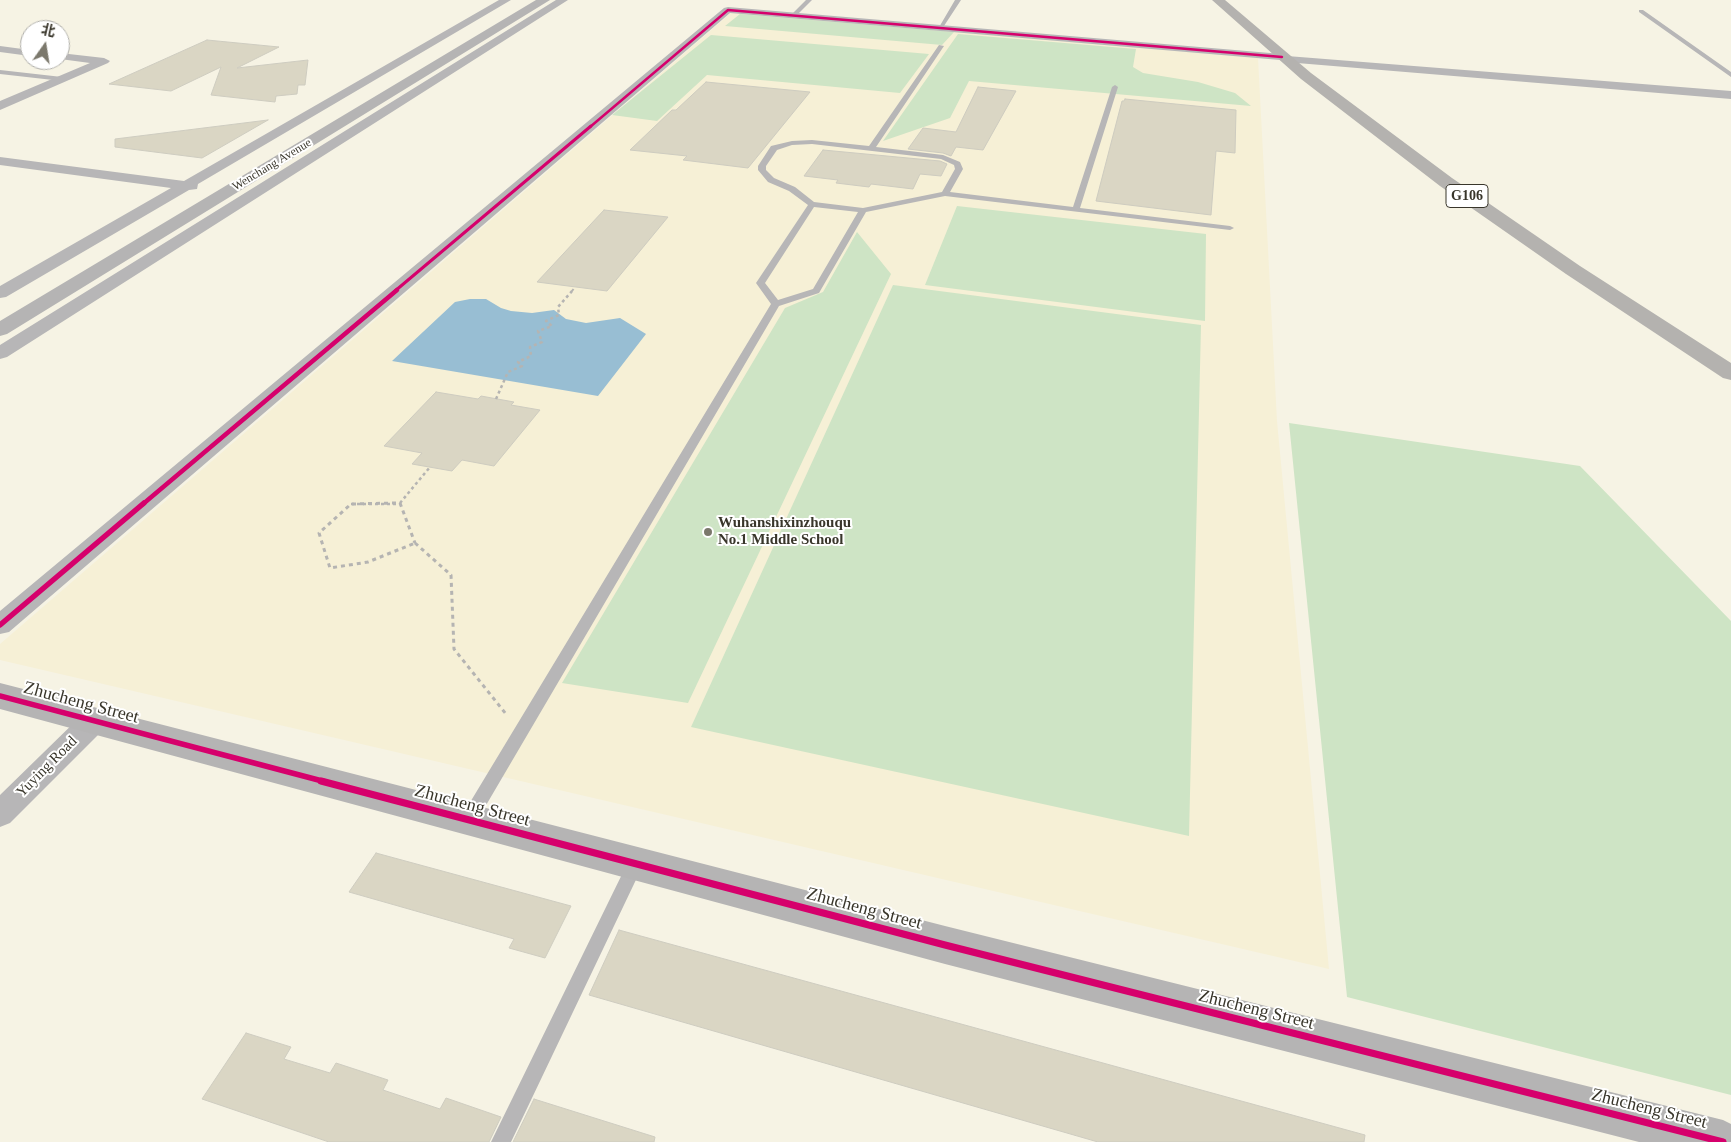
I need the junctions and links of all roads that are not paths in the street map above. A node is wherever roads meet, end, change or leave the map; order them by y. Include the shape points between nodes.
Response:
1 (506, 0) edge
2 (528, 0) edge
3 (544, 0) edge
4 (563, 0) edge
5 (808, 0) edge
6 (958, 0) edge
7 (1218, 0) edge
8 (1641, 11) dead end
9 (793, 16) junction
10 (940, 28) junction
11 (941, 46) dead end
12 (0, 49) edge
13 (20, 51) edge
14 (70, 57) edge
15 (1284, 58) junction
16 (0, 72) edge
17 (1731, 75) edge
18 (62, 79) junction
19 (1115, 87) dead end
20 (1731, 95) edge
21 (0, 106) edge
22 (872, 149) junction
23 (0, 161) edge
24 (186, 186) junction
25 (211, 189) junction
26 (945, 194) junction
27 (812, 204) junction
28 (1076, 209) junction
29 (863, 210) junction
30 (1230, 228) dead end
31 (0, 293) edge
32 (776, 304) junction
33 (0, 314) edge
34 (0, 330) edge
35 (0, 353) edge
36 (1731, 373) edge
37 (0, 626) edge
38 (0, 696) edge
39 (94, 721) junction
40 (0, 814) edge
41 (468, 819) junction
42 (636, 863) junction
43 (501, 1142) edge
44 (1723, 1142) edge

1 - 24 street
2 - 25 main road, Wenchang Avenue
3 - 34 main road, Wenchang Avenue
4 - 35 street
5 - 9 lane
6 - 10 lane
7 - 15 highway, G106
8 - 17 lane
9 - 10 street
9 - 37 street via 728,10
10 - 15 street
11 - 22 lane
12 - 13 street
14 - 18 street via 104,61
15 - 20 street
15 - 36 highway, G106 via 1504,223
16 - 18 lane
18 - 21 street
19 - 28 lane
22 - 26 lane via 954,161 959,169
22 - 27 lane via 812,142 774,148 763,162 762,170 771,180 792,189
23 - 24 street
24 - 25 street
24 - 31 street
25 - 33 main road, Wenchang Avenue
26 - 28 lane
26 - 29 lane
27 - 29 lane
27 - 32 lane via 760,283
28 - 30 lane
29 - 32 lane via 816,291
32 - 41 lane
38 - 39 main road, Zhucheng Street
39 - 40 street, Yuying Road
39 - 41 main road, Zhucheng Street
41 - 42 main road, Zhucheng Street
42 - 43 lane
42 - 44 main road, Zhucheng Street via 945,945

